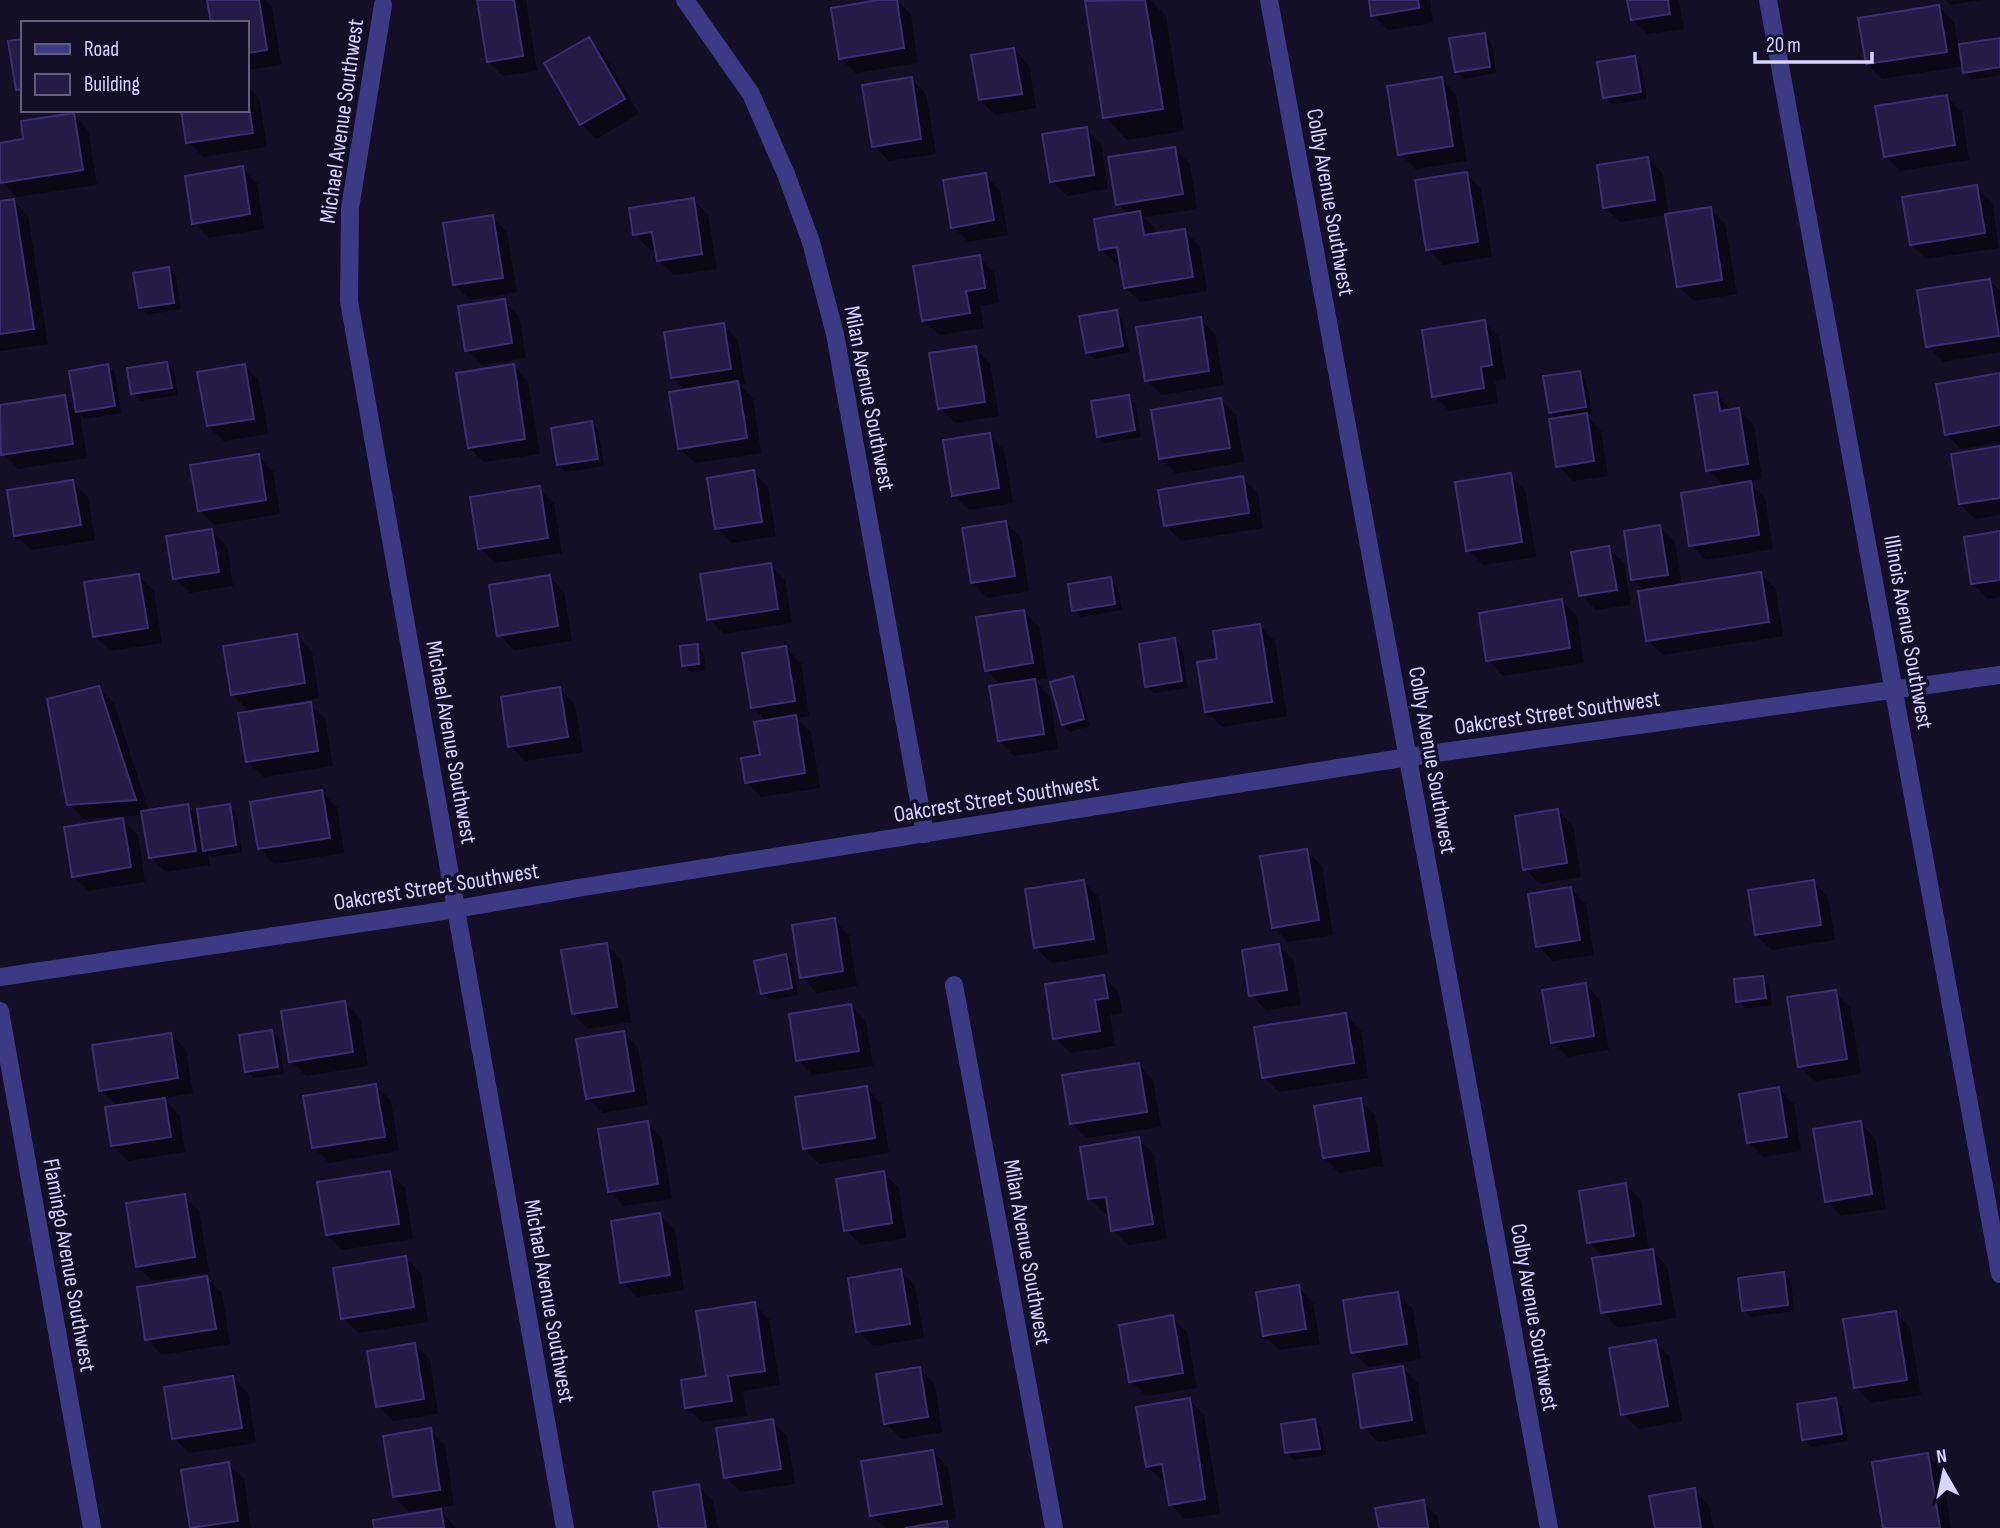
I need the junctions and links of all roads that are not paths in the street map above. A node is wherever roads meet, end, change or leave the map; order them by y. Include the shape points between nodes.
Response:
1 (685, 0) edge
2 (1269, 0) edge
3 (1768, 0) edge
4 (383, 5) dead end
5 (2000, 675) edge
6 (1895, 691) junction
7 (1408, 757) junction
8 (925, 834) junction
9 (456, 909) junction
10 (0, 977) edge
11 (954, 985) dead end
12 (0, 1011) edge
13 (2000, 1274) edge
14 (92, 1528) edge
15 (565, 1528) edge
16 (1054, 1528) edge
17 (1549, 1528) edge

1 - 8 street, Milan Avenue Southwest via 751,94 811,242 835,334
2 - 7 street, Colby Avenue Southwest
3 - 6 street, Illinois Avenue Southwest
4 - 9 street, Michael Avenue Southwest via 350,208 349,301
5 - 6 street, Oakcrest Street Southwest
6 - 7 street, Oakcrest Street Southwest
6 - 13 street, Illinois Avenue Southwest
7 - 8 street, Oakcrest Street Southwest
7 - 17 street, Colby Avenue Southwest
8 - 9 street, Oakcrest Street Southwest
9 - 10 street, Oakcrest Street Southwest
9 - 15 street, Michael Avenue Southwest
11 - 16 street, Milan Avenue Southwest
12 - 14 street, Flamingo Avenue Southwest

